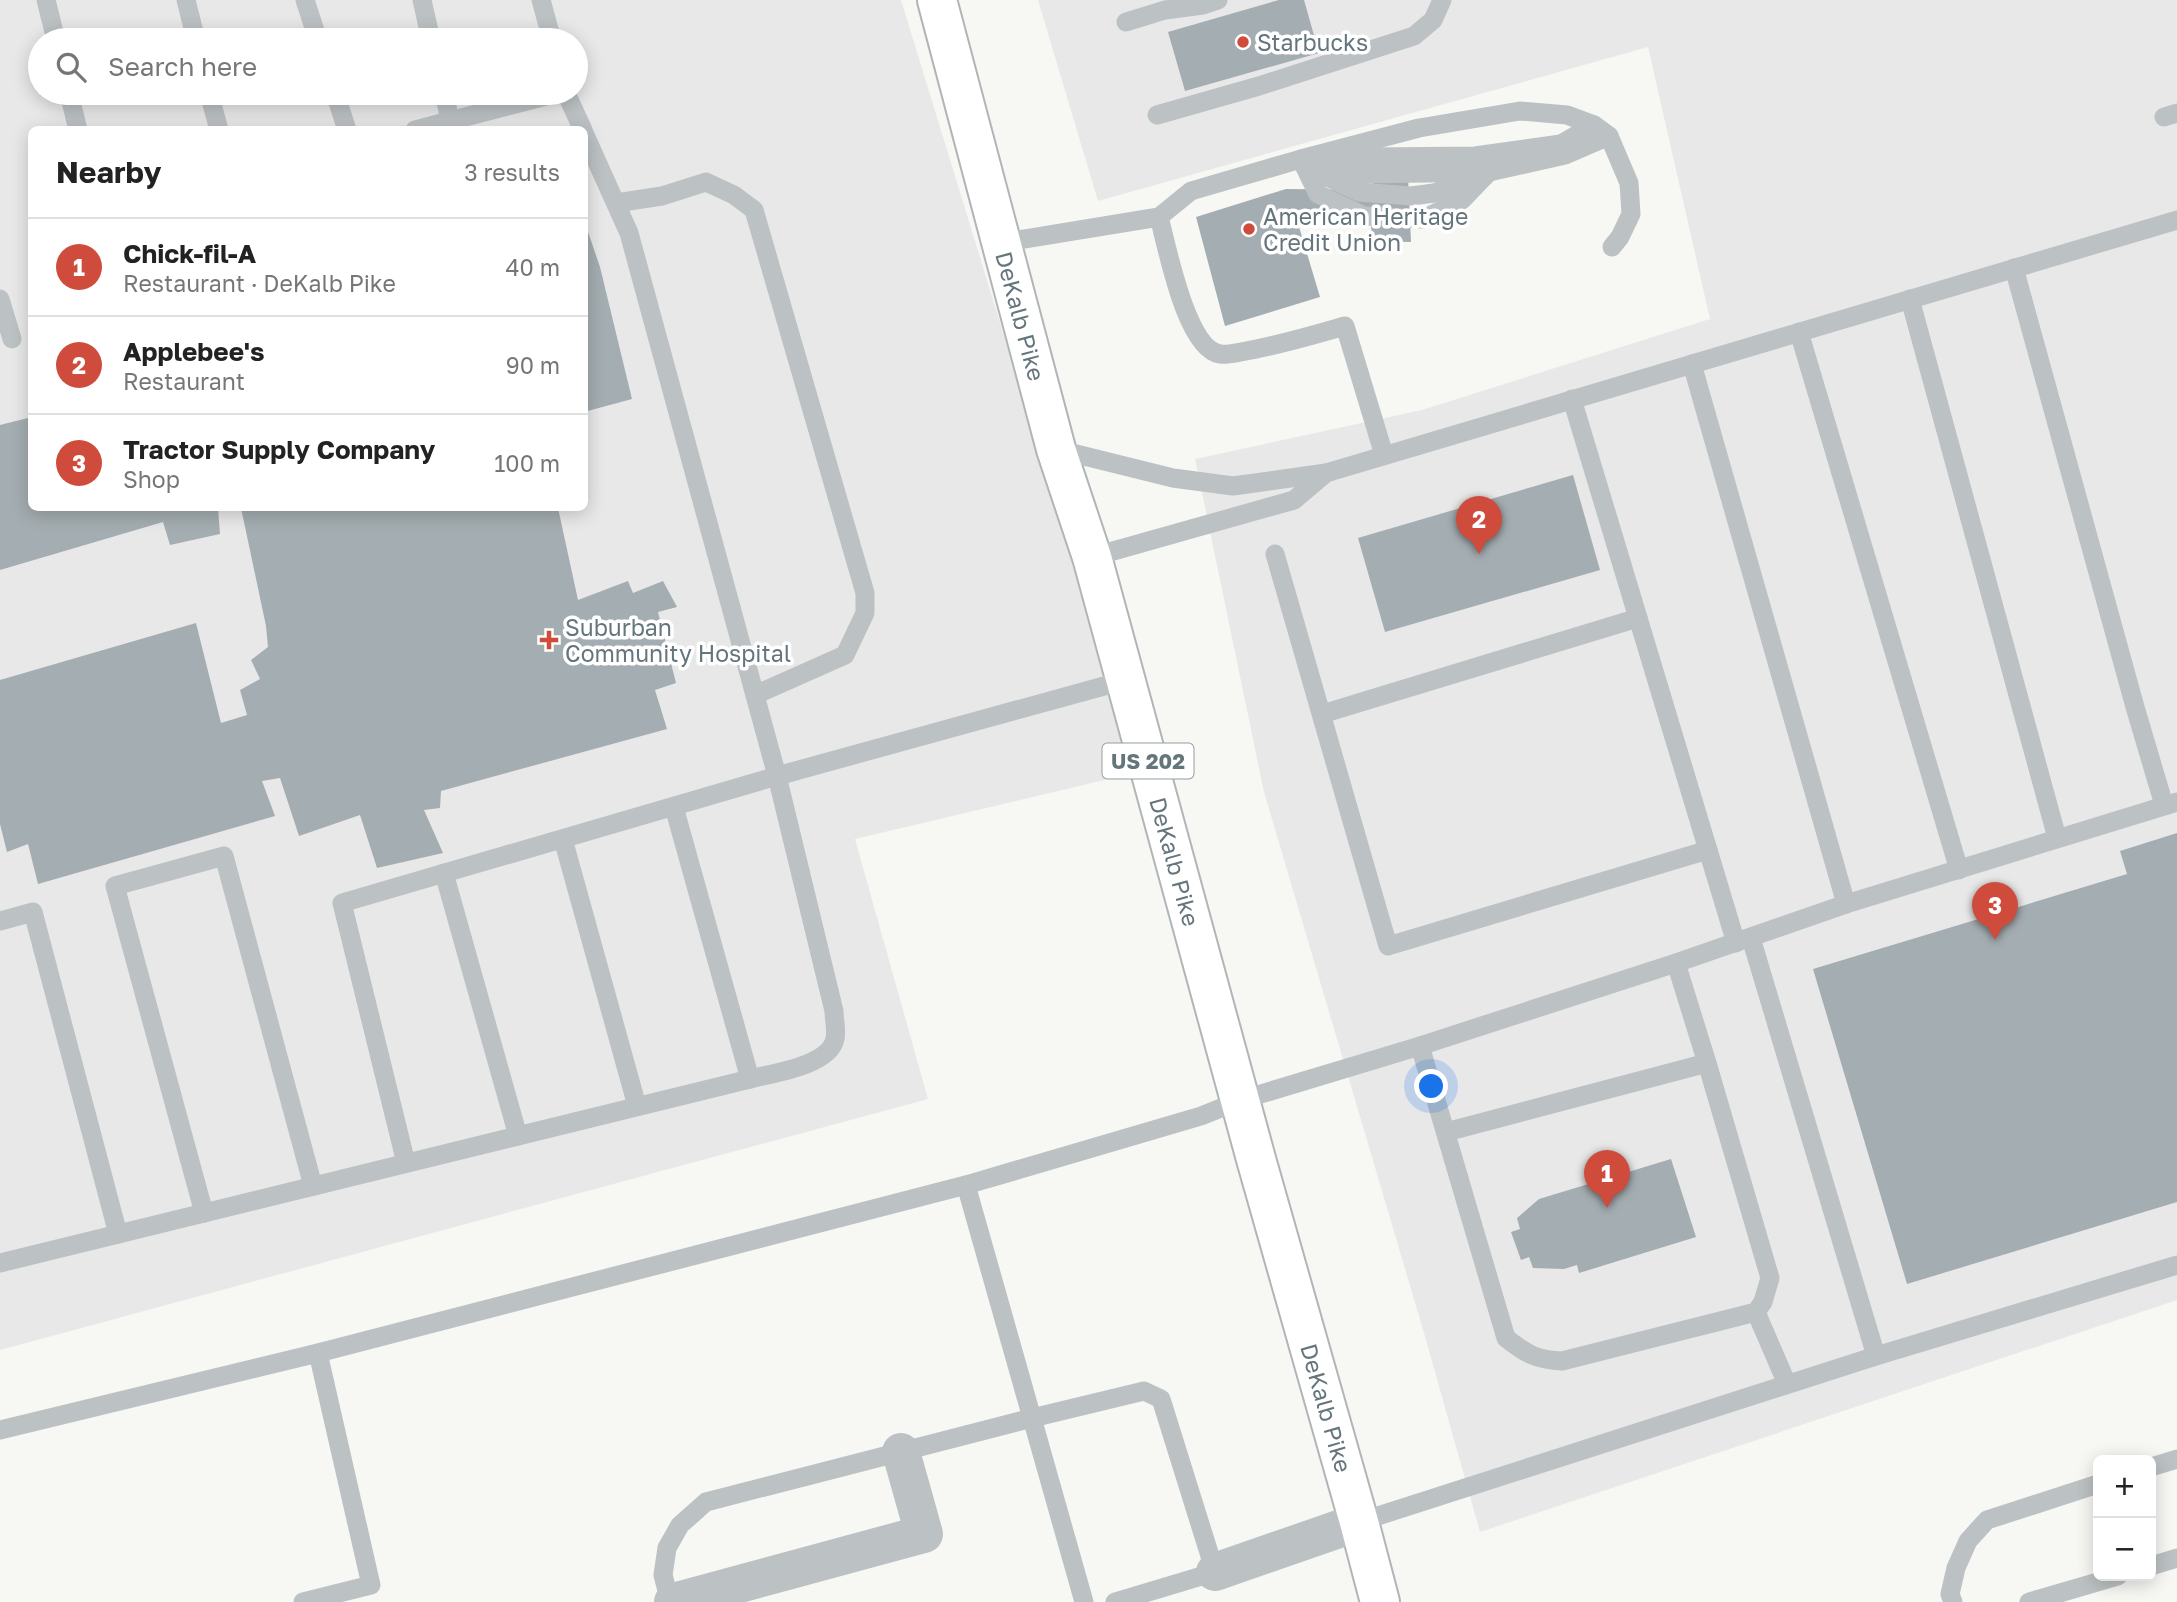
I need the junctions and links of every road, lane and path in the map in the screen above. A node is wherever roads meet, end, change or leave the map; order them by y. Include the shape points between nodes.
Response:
1 (46, 0) edge
2 (186, 0) edge
3 (305, 0) edge
4 (422, 0) edge
5 (541, 0) edge
6 (937, 0) edge
7 (1218, 0) edge
8 (1442, 0) edge
9 (1126, 22) dead end
10 (53, 28) edge
11 (193, 28) edge
12 (314, 28) edge
13 (428, 28) edge
14 (549, 28) edge
15 (72, 105) edge
16 (212, 105) edge
17 (339, 105) edge
18 (446, 105) edge
19 (510, 105) edge
20 (572, 105) edge
21 (1157, 115) dead end
22 (450, 120) junction
23 (77, 126) edge
24 (218, 126) edge
25 (346, 126) edge
26 (429, 126) edge
27 (581, 126) edge
28 (1601, 130) junction
29 (588, 141) edge
30 (1334, 150) junction
31 (1301, 159) junction
32 (1489, 172) junction
33 (617, 203) junction
34 (1158, 217) junction
35 (2177, 220) edge
36 (1000, 243) junction
37 (1612, 247) dead end
38 (2014, 268) junction
39 (0, 299) edge
40 (1910, 299) junction
41 (1799, 332) junction
42 (28, 334) edge
43 (6, 341) edge
44 (1692, 364) junction
45 (1572, 399) junction
46 (1056, 449) junction
47 (1384, 455) junction
48 (1326, 472) junction
49 (1275, 554) dead end
50 (1093, 557) junction
51 (1638, 618) junction
52 (1126, 680) junction
53 (755, 695) junction
54 (1321, 714) junction
55 (776, 776) junction
56 (2171, 803) edge
57 (674, 807) junction
58 (2057, 838) junction
59 (563, 839) junction
60 (1708, 850) junction
61 (1959, 870) junction
62 (444, 873) junction
63 (1846, 904) junction
64 (0, 921) edge
65 (1744, 940) junction
66 (1676, 963) junction
67 (1420, 1046) junction
68 (1707, 1063) junction
69 (750, 1079) junction
70 (1241, 1100) junction
71 (637, 1106) junction
72 (1446, 1132) junction
73 (518, 1136) junction
74 (406, 1163) junction
75 (966, 1185) junction
76 (313, 1186) junction
77 (204, 1213) junction
78 (118, 1234) junction
79 (0, 1262) edge
80 (2177, 1265) edge
81 (1756, 1312) junction
82 (318, 1353) junction
83 (1876, 1356) junction
84 (1787, 1384) junction
85 (1032, 1418) junction
86 (0, 1430) edge
87 (901, 1452) junction
88 (2177, 1459) edge
89 (2156, 1465) edge
90 (2093, 1486) edge
91 (1359, 1522) junction
92 (2177, 1558) edge
93 (2156, 1564) edge
94 (1215, 1572) junction
95 (2101, 1581) edge
96 (373, 1593) edge
97 (303, 1602) edge
98 (672, 1602) edge
99 (1084, 1602) edge
100 (1115, 1602) edge
101 (1380, 1602) edge
102 (1953, 1602) edge
103 (2029, 1602) edge

1 - 10 lane
2 - 11 lane
3 - 12 lane
4 - 13 lane
5 - 14 lane
6 - 36 highway, DeKalb Pike / US 202
7 - 9 lane
8 - 21 lane via 1433,20 1414,36
15 - 23 lane
16 - 24 lane
17 - 25 lane
18 - 22 lane
19 - 22 lane
20 - 27 lane
22 - 26 lane
28 - 30 lane via 1561,144 1475,156 1372,157
28 - 30 lane via 1567,115 1520,111 1419,128
28 - 32 lane via 1565,155
28 - 37 lane via 1629,183 1631,214
29 - 33 lane
30 - 31 lane
31 - 32 lane via 1364,174
31 - 32 lane via 1318,194 1364,216 1423,219 1462,200
31 - 34 lane via 1191,191
33 - 53 lane
33 - 53 lane via 662,196 706,182 754,211 865,593 865,614 845,655
34 - 36 lane
34 - 47 lane via 1193,330 1212,351 1221,355 1275,346 1345,327
35 - 38 lane
36 - 46 highway, DeKalb Pike / US 202
38 - 40 lane
38 - 56 lane via 2134,708
39 - 43 lane
40 - 41 lane
40 - 58 lane
41 - 44 lane
41 - 61 lane
42 - 43 lane
44 - 45 lane
44 - 63 lane
45 - 47 lane
45 - 51 lane
46 - 48 lane via 1173,478 1233,486
46 - 50 highway, DeKalb Pike / US 202
47 - 48 lane
48 - 50 lane via 1294,500
49 - 54 lane
50 - 52 highway, DeKalb Pike / US 202
51 - 54 lane
51 - 60 lane
52 - 55 lane
52 - 70 highway, DeKalb Pike / US 202
53 - 55 lane
54 - 60 lane via 1388,946
55 - 57 lane
55 - 69 lane via 834,1011 835,1040 822,1057
56 - 58 lane
57 - 59 lane
57 - 69 lane
58 - 61 lane
59 - 62 lane
59 - 71 lane
60 - 65 lane
61 - 63 lane
62 - 73 lane
62 - 74 lane via 342,903
63 - 65 lane
64 - 78 lane via 33,912
65 - 66 lane
65 - 83 lane
66 - 67 lane
66 - 68 lane
67 - 70 lane
67 - 72 lane
68 - 72 lane
68 - 81 lane via 1770,1278
69 - 71 lane
70 - 75 lane
70 - 91 highway, DeKalb Pike / US 202
71 - 73 lane
72 - 81 lane via 1506,1339 1522,1352 1562,1362
73 - 74 lane
74 - 76 lane
75 - 82 lane
75 - 85 lane
76 - 77 lane
76 - 77 lane via 224,856 115,886
77 - 78 lane
78 - 79 lane
80 - 83 lane
81 - 84 lane
82 - 86 lane
82 - 96 lane
83 - 84 lane
84 - 91 lane
85 - 87 lane
85 - 94 lane via 1144,1391 1161,1399
85 - 99 lane
87 - 98 lane via 706,1502 680,1525 667,1549 663,1575
87 - 98 street via 924,1534
88 - 89 lane
90 - 102 lane via 1987,1520 1968,1541 1956,1568 1950,1594
91 - 94 street
91 - 101 highway, DeKalb Pike / US 202
92 - 93 lane
94 - 100 lane
95 - 103 lane
96 - 97 lane

